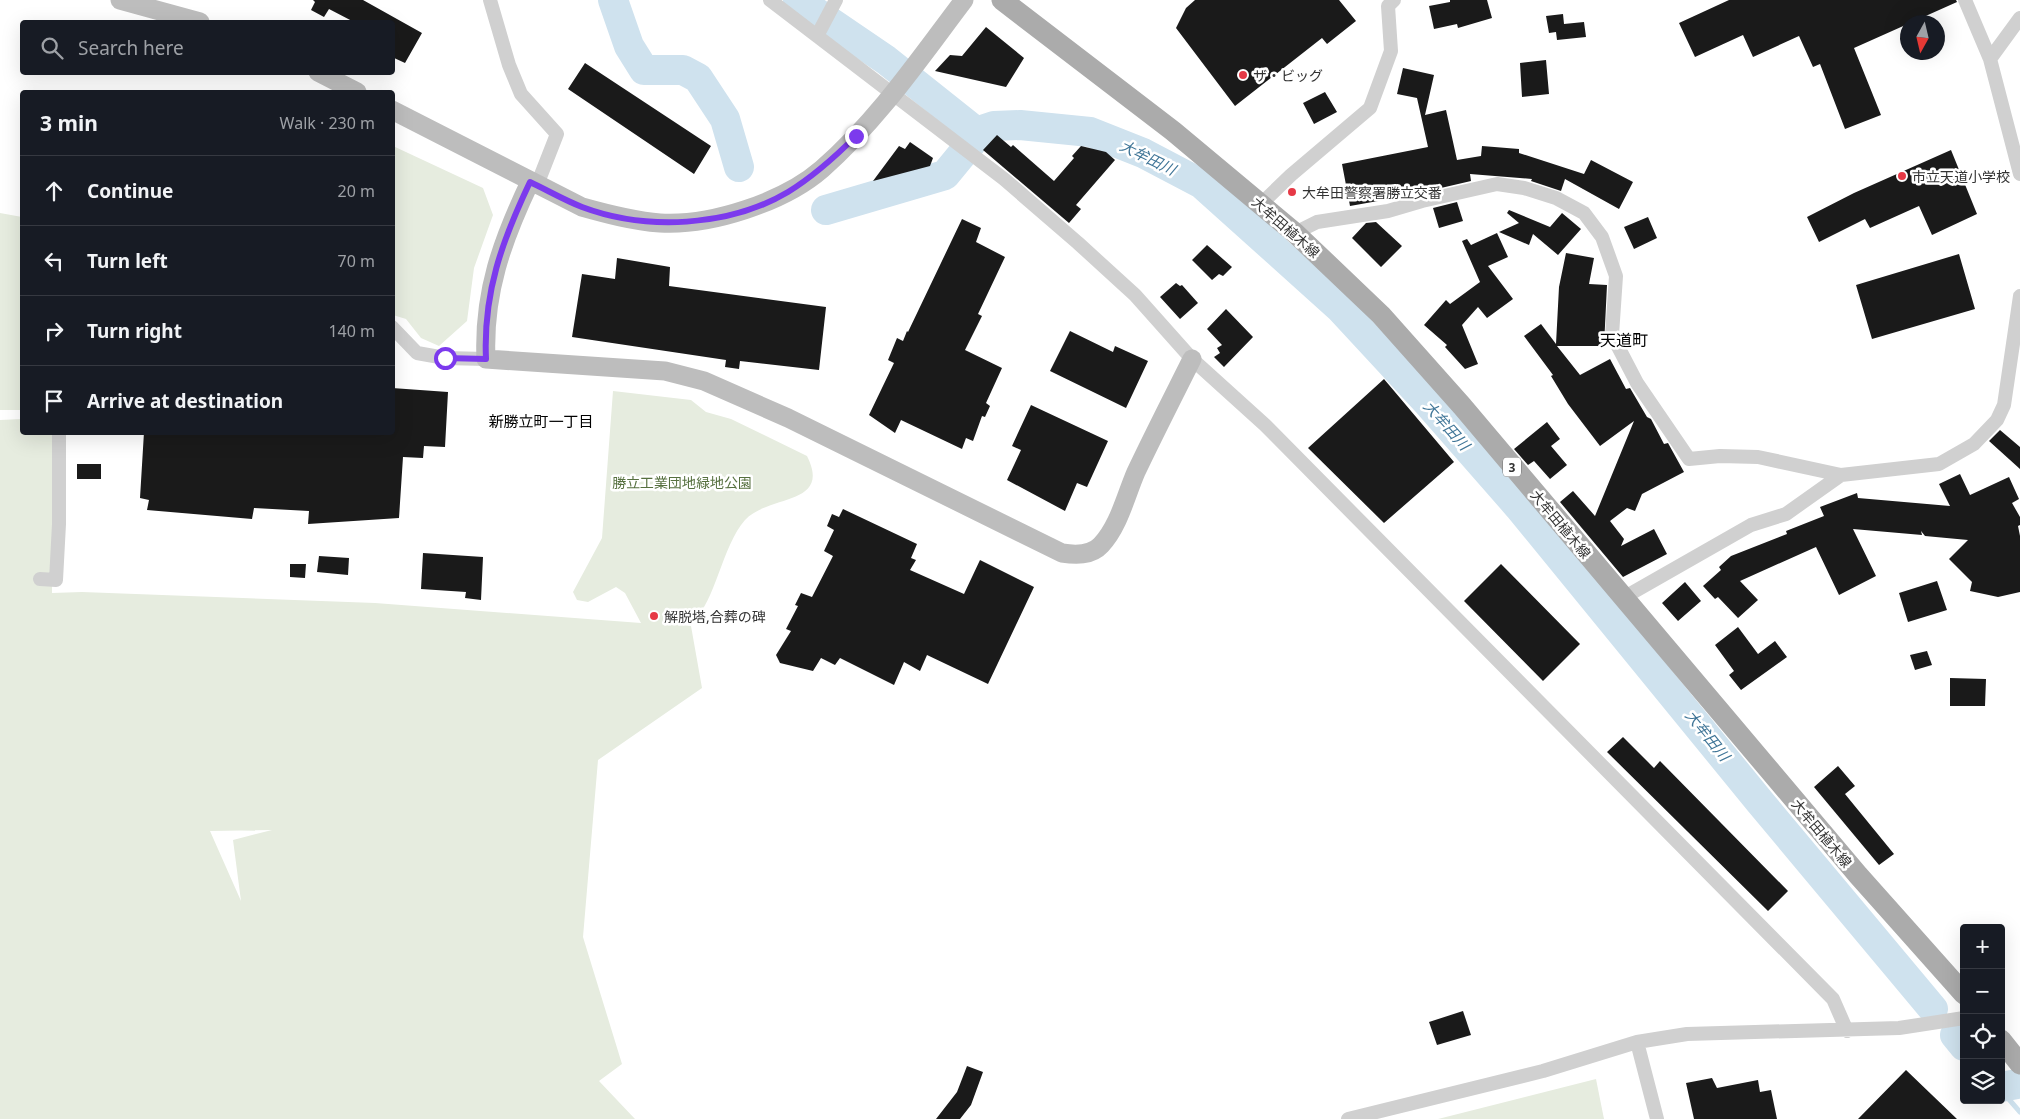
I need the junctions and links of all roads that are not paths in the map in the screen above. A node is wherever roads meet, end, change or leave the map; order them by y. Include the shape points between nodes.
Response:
1 (120, 0) edge
2 (490, 0) edge
3 (770, 0) edge
4 (964, 0) edge
5 (1002, 0) edge
6 (1394, 0) edge
7 (1964, 0) edge
8 (833, 5) edge
9 (2020, 18) edge
10 (193, 20) edge
11 (819, 32) junction
12 (1990, 59) junction
13 (324, 75) edge
14 (354, 90) edge
15 (896, 90) junction
16 (395, 112) edge
17 (2020, 174) edge
18 (534, 184) junction
19 (1261, 204) junction
20 (1295, 232) junction
21 (2020, 296) edge
22 (395, 330) edge
23 (486, 359) junction
24 (1192, 359) junction
25 (55, 442) edge
26 (1841, 475) junction
27 (40, 579) dead end
28 (1623, 598) junction
29 (1960, 990) edge
30 (1960, 1019) edge
31 (1848, 1031) junction
32 (1636, 1042) junction
33 (2005, 1045) edge
34 (2020, 1064) edge
35 (1348, 1119) edge
36 (1657, 1119) edge

1 - 10 street
2 - 18 street via 521,94 557,134
3 - 11 street
4 - 15 street
5 - 19 main road, 大牟田植木線 / 3 via 1173,131
6 - 19 street via 1388,6 1391,51 1370,108
7 - 12 street
8 - 11 street
9 - 12 street
11 - 15 street
12 - 17 street
13 - 14 street
15 - 18 street via 821,170 787,192 742,212 661,223 612,216 582,207
15 - 24 street via 1128,288
16 - 18 street
18 - 23 street via 507,231 491,286 485,333
19 - 20 main road, 大牟田植木線 / 3
20 - 26 street via 1317,222 1388,212 1497,184 1556,198 1584,212 1602,237 1616,276 1612,334 1642,390 1689,459 1758,457
20 - 28 main road, 大牟田植木線 / 3 via 1381,315
21 - 26 street via 2004,405 1997,420 1974,444 1939,464
22 - 23 street via 416,353 445,358
23 - 24 street via 665,371 704,381 788,418 1062,553 1076,555 1101,545 1112,527
24 - 31 street via 1265,425 1833,1000
25 - 27 street via 56,580
26 - 28 street via 1786,514 1751,525
28 - 29 main road, 大牟田植木線 / 3 via 1858,875
30 - 31 street via 1900,1028
31 - 32 street via 1687,1034
32 - 35 street via 1534,1074
32 - 36 street
33 - 34 main road

